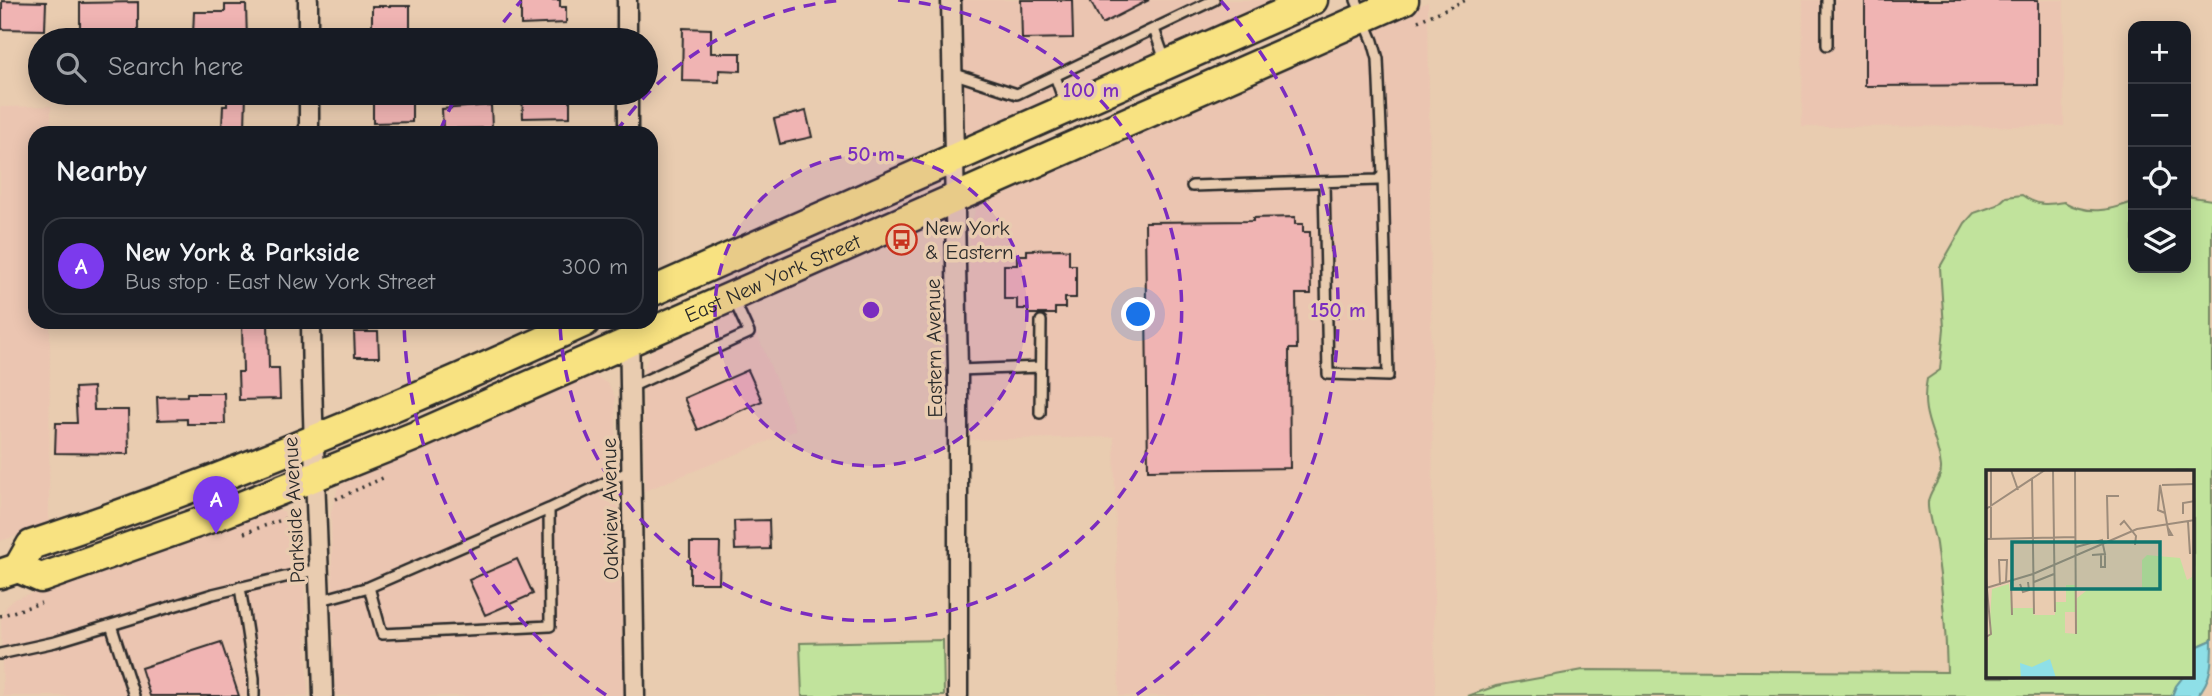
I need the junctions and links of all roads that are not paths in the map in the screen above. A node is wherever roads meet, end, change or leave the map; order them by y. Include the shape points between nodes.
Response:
1 (308, 0) edge
2 (627, 0) edge
3 (951, 0) edge
4 (1214, 0) edge
5 (1313, 0) edge
6 (1827, 0) edge
7 (1359, 9) edge
8 (1406, 13) edge
9 (308, 28) edge
10 (627, 28) edge
11 (1154, 29) junction
12 (1827, 45) dead end
13 (1166, 65) junction
14 (952, 73) junction
15 (1055, 76) junction
16 (309, 105) edge
17 (628, 105) edge
18 (1067, 109) junction
19 (309, 126) edge
20 (628, 126) edge
21 (953, 160) junction
22 (1383, 175) junction
23 (1324, 182) junction
24 (1192, 186) dead end
25 (954, 199) junction
26 (658, 289) edge
27 (733, 297) junction
28 (1041, 321) dead end
29 (658, 322) edge
30 (311, 329) edge
31 (569, 329) edge
32 (630, 332) edge
33 (1040, 366) junction
34 (958, 370) junction
35 (631, 387) junction
36 (1040, 413) dead end
37 (313, 440) junction
38 (632, 470) junction
39 (314, 478) junction
40 (549, 509) junction
41 (320, 569) junction
42 (9, 571) edge
43 (240, 587) junction
44 (369, 587) junction
45 (321, 600) junction
46 (111, 625) junction
47 (0, 654) edge
48 (134, 696) edge
49 (254, 696) edge
50 (323, 696) edge
51 (635, 696) edge
52 (958, 696) edge

1 - 9 street
2 - 10 street
3 - 14 street, Eastern Avenue
4 - 11 lane
5 - 13 main road, East New York Street
6 - 12 lane
7 - 8 main road, East New York Street
7 - 22 lane via 1378,59
7 - 25 main road, East New York Street
11 - 13 lane
11 - 15 lane
13 - 18 main road, East New York Street
14 - 15 lane via 1017,94
14 - 21 street, Eastern Avenue
15 - 18 lane
16 - 19 street
17 - 20 street
18 - 21 main road, East New York Street
21 - 25 street, Eastern Avenue
21 - 26 main road, East New York Street
22 - 23 lane via 1378,180
22 - 23 lane via 1388,376 1328,374
23 - 24 lane
25 - 27 main road, East New York Street
25 - 34 street, Eastern Avenue
27 - 29 main road, East New York Street
27 - 35 lane via 749,333
28 - 33 lane
30 - 37 street, Parkside Avenue
31 - 37 main road, East New York Street
32 - 35 street, Oakview Avenue
32 - 39 main road, East New York Street
33 - 34 lane
33 - 36 lane
34 - 52 street, Eastern Avenue
35 - 38 street, Oakview Avenue
37 - 39 street, Parkside Avenue
37 - 42 main road, East New York Street via 30,545
38 - 40 lane
38 - 51 street, Oakview Avenue
39 - 41 street, Parkside Avenue
39 - 42 main road, East New York Street via 41,578
40 - 44 lane
40 - 44 lane via 550,626 382,634
41 - 43 lane
41 - 45 street, Parkside Avenue
43 - 46 lane
43 - 49 lane
44 - 45 lane
45 - 50 street, Parkside Avenue
46 - 47 lane
46 - 48 lane

